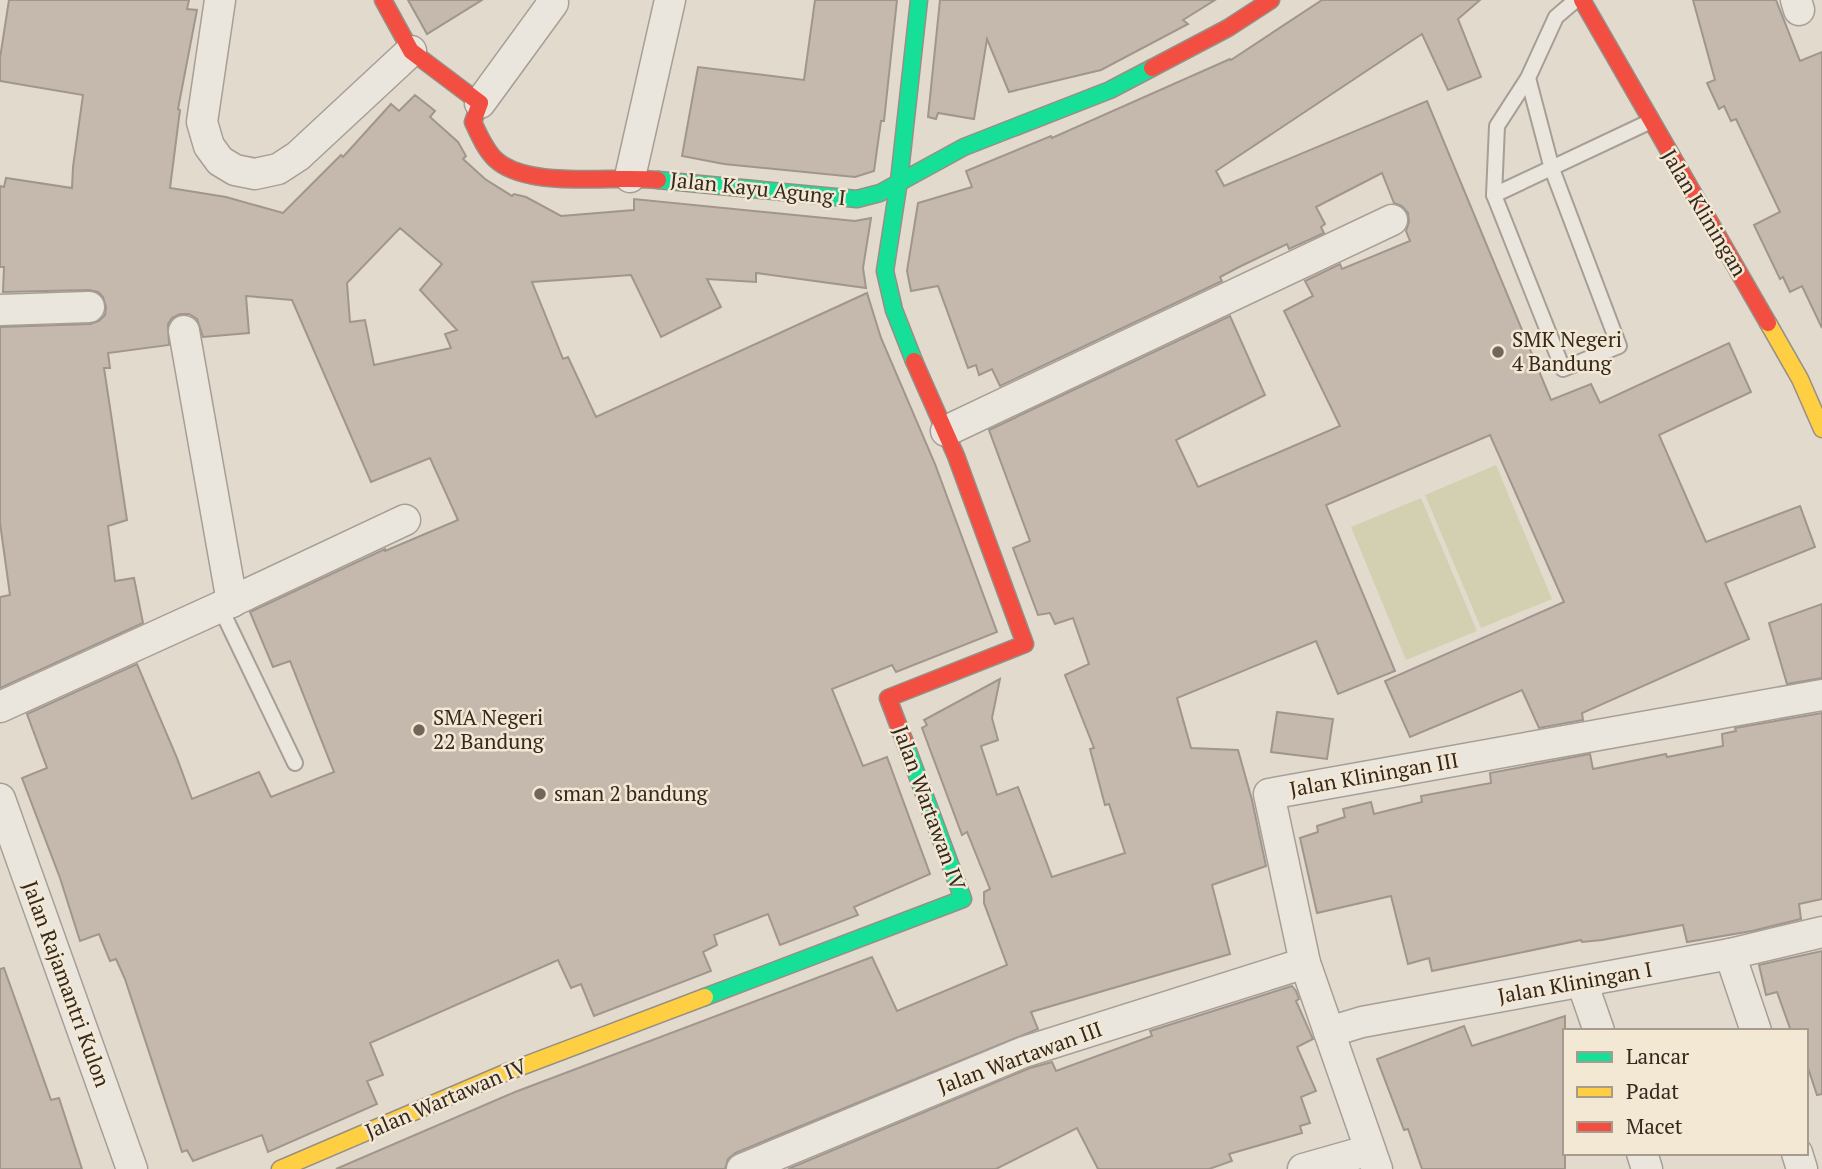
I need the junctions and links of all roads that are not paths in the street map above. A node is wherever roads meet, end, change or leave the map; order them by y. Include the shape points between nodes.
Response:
1 (220, 0) edge
2 (383, 0) edge
3 (670, 0) edge
4 (919, 0) edge
5 (1270, 0) edge
6 (1576, 0) edge
7 (1582, 0) edge
8 (553, 1) edge
9 (411, 51) junction
10 (1528, 78) junction
11 (480, 103) junction
12 (1650, 122) junction
13 (1552, 169) junction
14 (630, 177) junction
15 (899, 181) junction
16 (1494, 195) junction
17 (1392, 220) dead end
18 (89, 307) dead end
19 (0, 310) edge
20 (184, 331) dead end
21 (1822, 429) edge
22 (946, 431) junction
23 (405, 520) dead end
24 (226, 605) junction
25 (1822, 695) edge
26 (0, 707) edge
27 (295, 763) dead end
28 (0, 799) edge
29 (1822, 932) edge
30 (1730, 954) junction
31 (1305, 963) junction
32 (1582, 982) junction
33 (1598, 1029) edge
34 (1755, 1029) edge
35 (1329, 1032) junction
36 (1373, 1160) edge
37 (132, 1169) edge
38 (280, 1169) edge
39 (742, 1169) edge
40 (1303, 1169) edge

1 - 9 street via 202,122 209,146 220,161 235,170 255,174 278,169 298,156
2 - 9 street
3 - 14 street
4 - 15 street, Jalan Wartawan IV
5 - 15 street, Jalan Kayu Agung I via 1228,28 1110,90 964,146
6 - 10 lane via 1556,17
7 - 12 street, Jalan Kliningan
8 - 11 street
9 - 11 street
10 - 13 lane
10 - 16 lane via 1497,126
11 - 14 street, Jalan Kayu Agung I via 473,122 482,142 496,160 518,172 543,179
12 - 13 lane
12 - 21 street, Jalan Kliningan via 1793,367
13 - 16 lane
13 - 16 lane via 1619,346 1563,369
14 - 15 street, Jalan Kayu Agung I via 857,199 880,193
15 - 22 street, Jalan Wartawan IV via 885,271 891,306
17 - 22 street
18 - 19 street
20 - 24 street
22 - 38 street, Jalan Wartawan IV via 1025,644 888,698 963,899 507,1072
23 - 24 street
24 - 26 street
24 - 27 lane
25 - 31 street, Jalan Kliningan III via 1269,794
28 - 37 street, Jalan Rajamantri Kulon
29 - 30 street, Jalan Kliningan I
30 - 32 street, Jalan Kliningan I
30 - 34 street
31 - 35 street, Jalan Kliningan III
31 - 39 street, Jalan Wartawan III via 1024,1052
32 - 33 street
32 - 35 street, Jalan Kliningan I
35 - 36 street, Jalan Kliningan III
36 - 40 street

